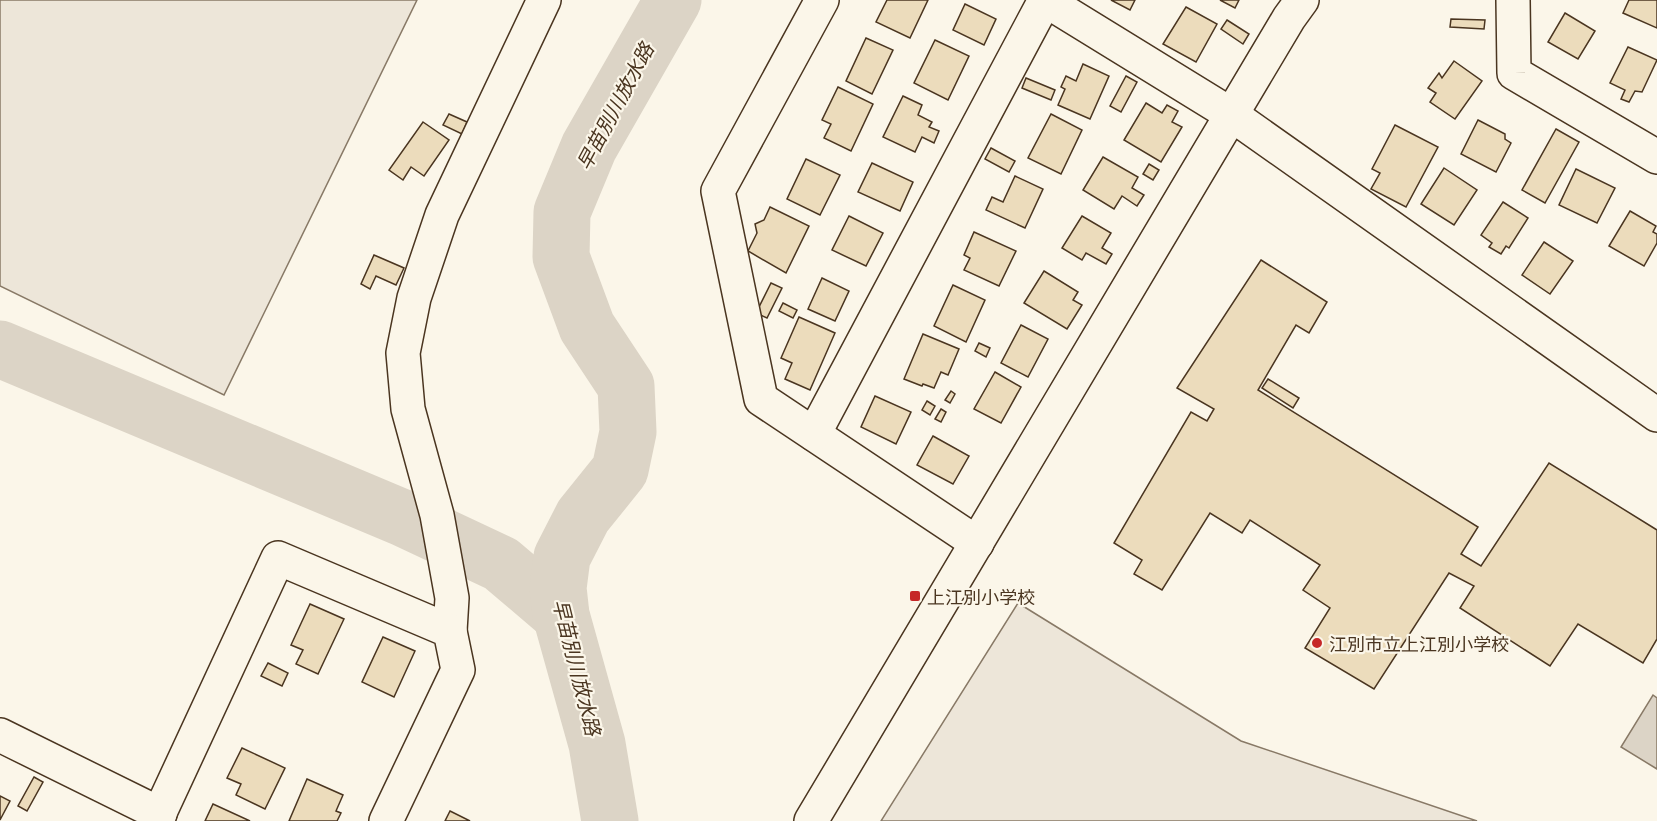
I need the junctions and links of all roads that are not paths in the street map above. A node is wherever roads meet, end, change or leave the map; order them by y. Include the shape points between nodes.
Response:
1 (544, 0) edge
2 (822, 0) edge
3 (1045, 0) edge
4 (1302, 0) edge
5 (1513, 0) edge
6 (1232, 115) junction
7 (1657, 157) edge
8 (1657, 415) edge
9 (814, 434) junction
10 (977, 543) junction
11 (450, 631) junction
12 (0, 735) edge
13 (158, 817) edge
14 (386, 821) edge
15 (811, 821) edge

1 - 11 street via 442,215 414,298 403,353 408,409 437,515 452,598
2 - 9 street via 718,191 761,399
3 - 6 street
3 - 9 street
4 - 6 street
5 - 7 street via 1514,73
6 - 8 street
6 - 10 street
9 - 10 street
10 - 15 street
11 - 13 street via 278,558
11 - 14 street via 458,670
12 - 13 street

